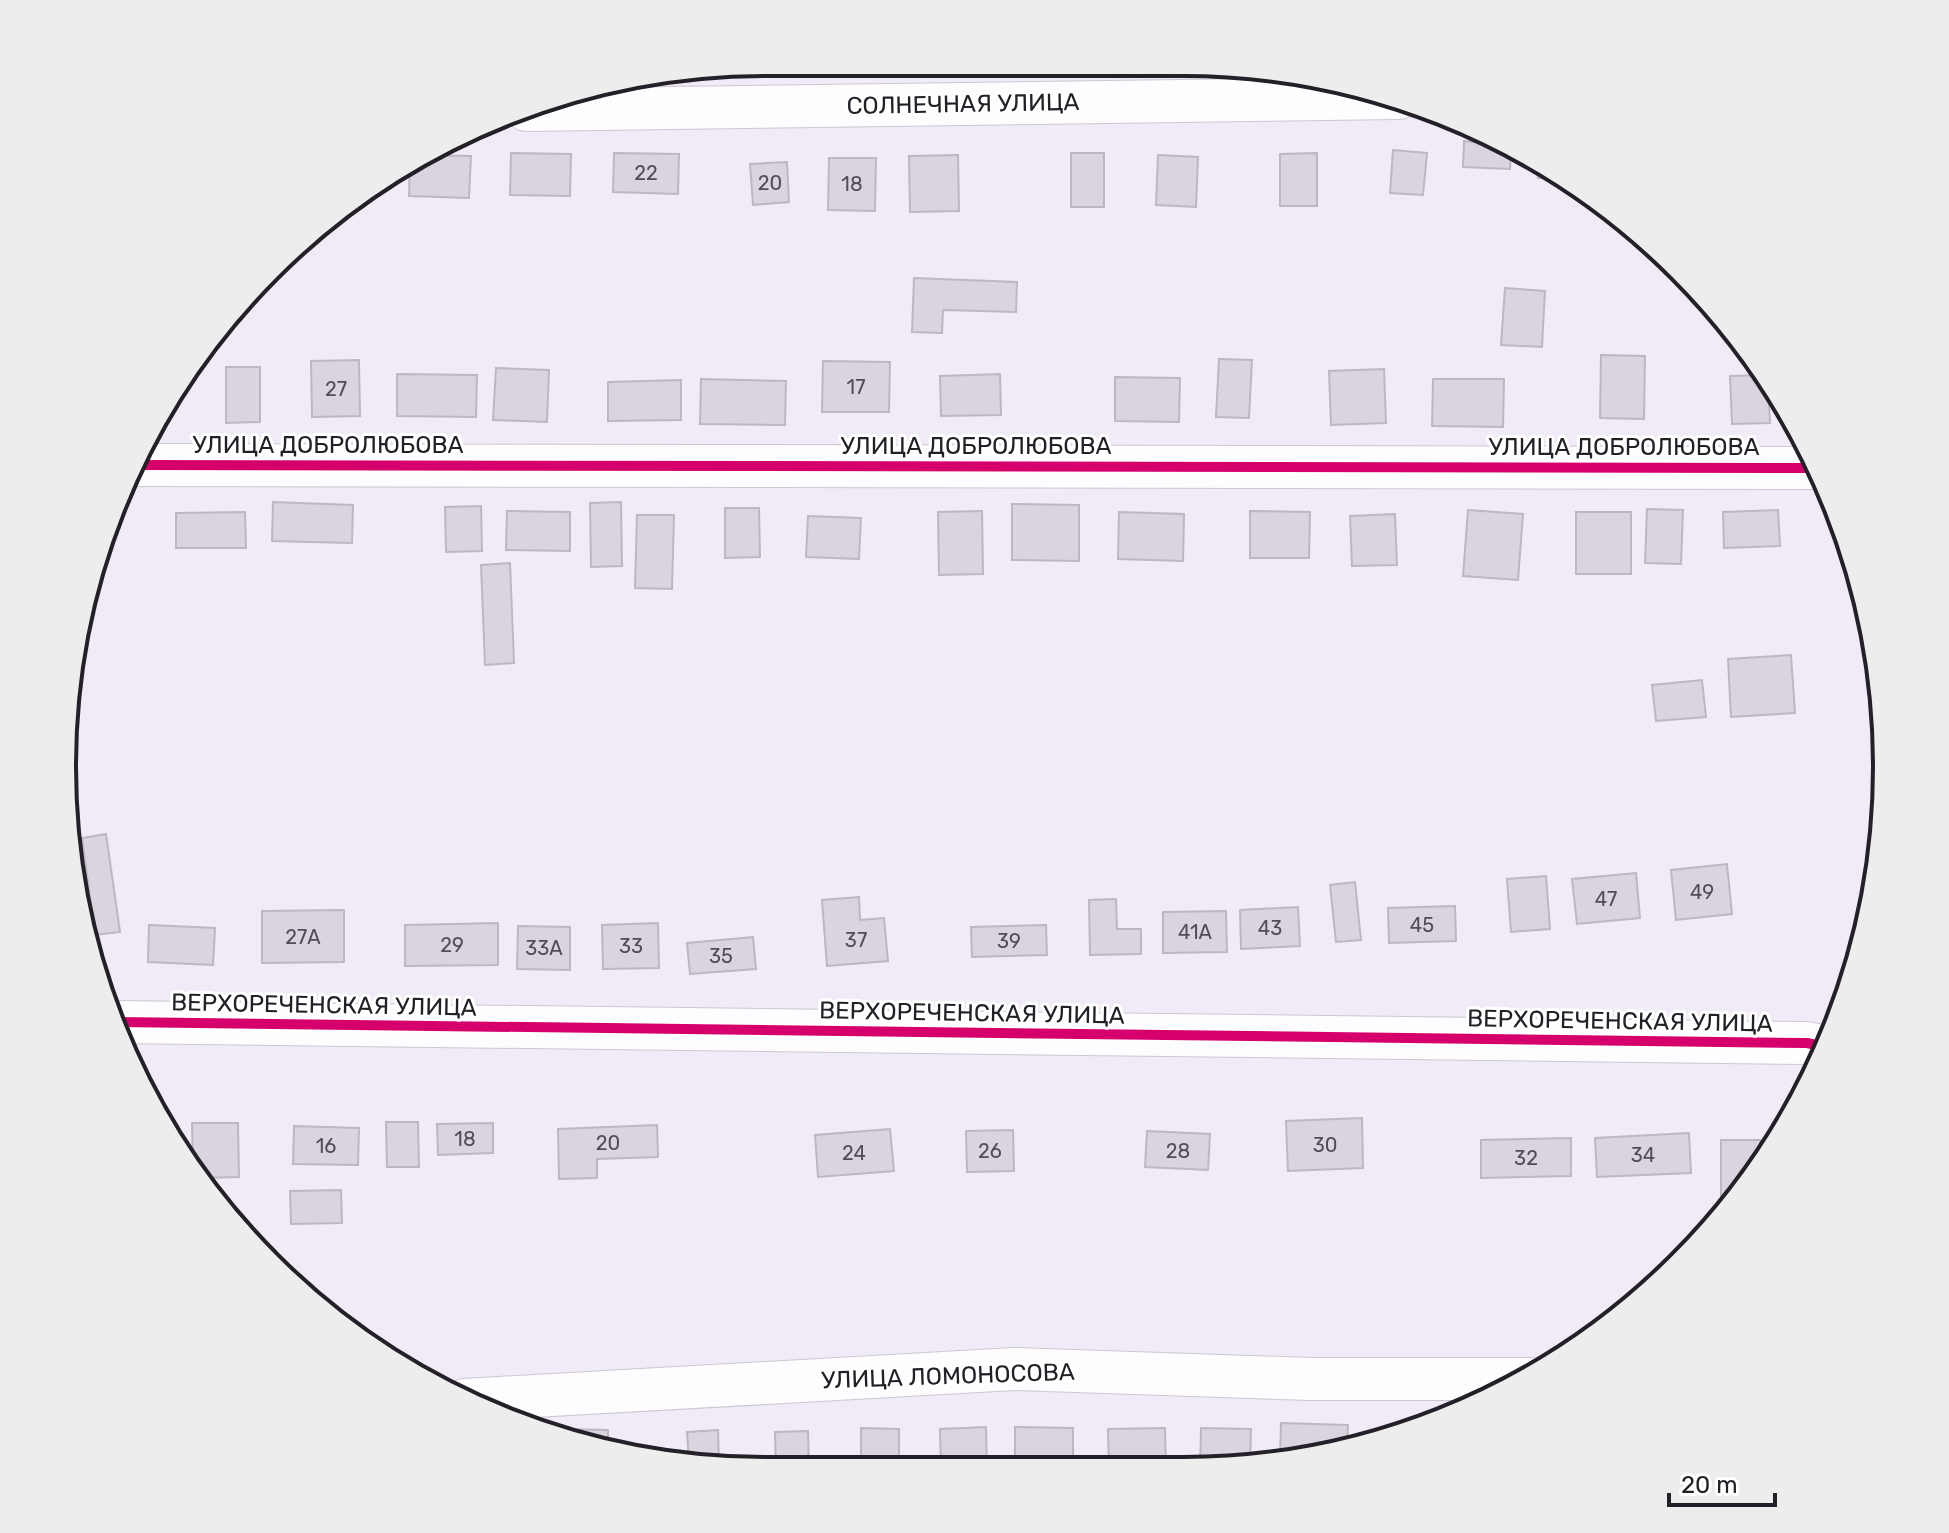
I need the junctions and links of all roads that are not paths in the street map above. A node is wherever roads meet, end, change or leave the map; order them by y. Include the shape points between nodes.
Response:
1 (1355, 99) edge
2 (556, 110) edge
3 (145, 465) edge
4 (1805, 468) edge
5 (126, 1022) edge
6 (1814, 1044) edge
7 (1501, 1379) edge
8 (490, 1399) edge

1 - 2 street, СОЛНЕЧНАЯ УЛИЦА
3 - 4 street, УЛИЦА ДОБРОЛЮБОВА
5 - 6 street, ВЕРХОРЕЧЕНСКАЯ УЛИЦА
7 - 8 street, УЛИЦА ЛОМОНОСОВА via 1014,1369

